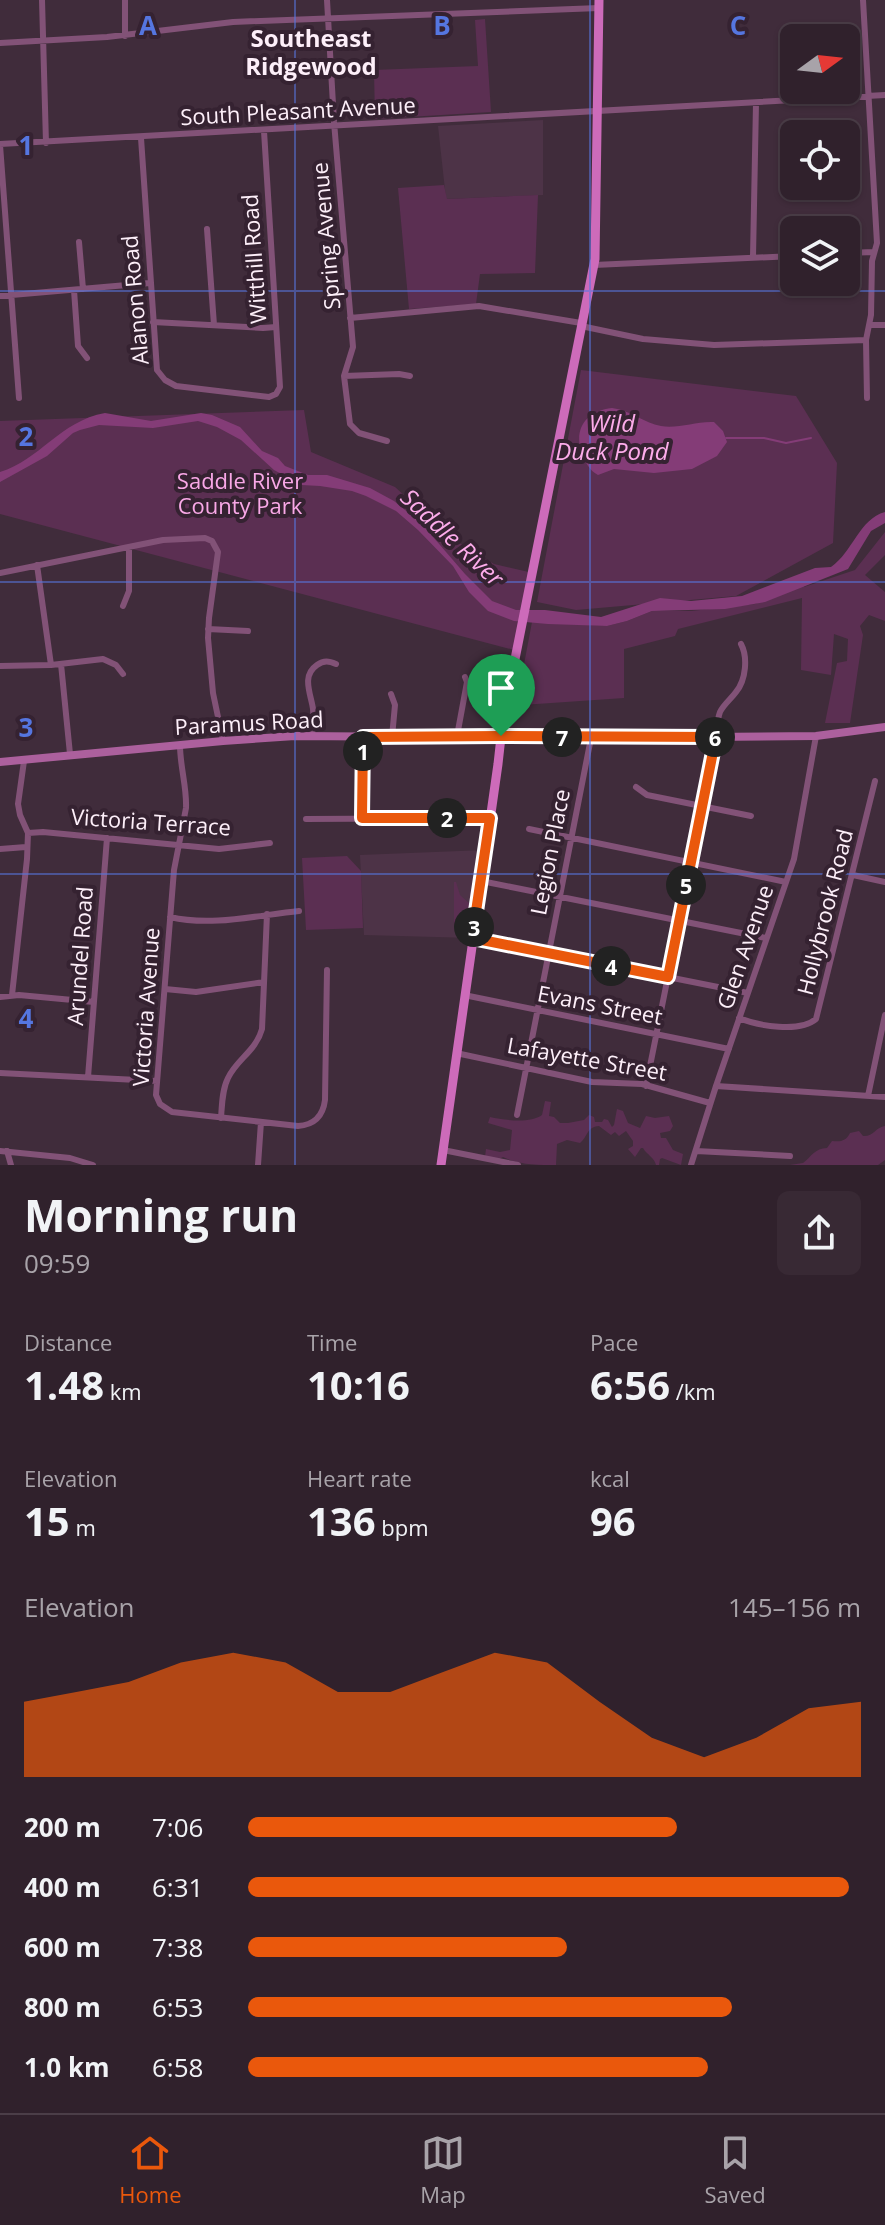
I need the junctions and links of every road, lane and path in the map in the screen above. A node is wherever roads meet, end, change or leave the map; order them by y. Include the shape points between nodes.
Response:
1 (42, 0) edge
2 (125, 0) edge
3 (327, 0) edge
4 (863, 0) edge
5 (599, 4) edge
6 (329, 18) junction
7 (125, 36) junction
8 (43, 41) junction
9 (0, 43) edge
10 (885, 95) edge
11 (868, 96) junction
12 (756, 103) junction
13 (598, 112) junction
14 (335, 126) junction
15 (264, 131) junction
16 (141, 138) junction
17 (46, 143) junction
18 (0, 145) edge
19 (207, 229) dead end
20 (79, 242) dead end
21 (885, 248) edge
22 (875, 250) junction
23 (860, 252) edge
24 (780, 256) edge
25 (753, 257) junction
26 (594, 265) junction
27 (150, 283) junction
28 (83, 289) junction
29 (74, 290) junction
30 (11, 295) junction
31 (0, 296) edge
32 (350, 318) junction
33 (153, 322) junction
34 (581, 324) junction
35 (214, 325) junction
36 (869, 325) junction
37 (885, 325) edge
38 (276, 327) junction
39 (866, 340) junction
40 (87, 358) dead end
41 (344, 376) junction
42 (410, 376) dead end
43 (280, 384) joint
44 (19, 398) dead end
45 (867, 398) dead end
46 (387, 441) dead end
47 (129, 547) junction
48 (37, 565) junction
49 (0, 573) edge
50 (123, 606) dead end
51 (208, 629) junction
52 (248, 631) dead end
53 (741, 644) dead end
54 (61, 664) junction
55 (336, 664) dead end
56 (51, 665) junction
57 (0, 666) edge
58 (123, 674) dead end
59 (465, 677) dead end
60 (391, 694) dead end
61 (885, 727) edge
62 (312, 736) junction
63 (457, 736) junction
64 (501, 736) junction
65 (816, 736) junction
66 (363, 737) junction
67 (392, 737) junction
68 (716, 737) junction
69 (591, 738) junction
70 (223, 741) junction
71 (180, 745) junction
72 (70, 754) junction
73 (24, 761) junction
74 (0, 762) edge
75 (875, 781) dead end
76 (636, 787) dead end
77 (702, 806) junction
78 (751, 816) dead end
79 (362, 818) junction
80 (490, 818) junction
81 (306, 819) dead end
82 (529, 829) dead end
83 (28, 833) junction
84 (107, 838) junction
85 (571, 839) junction
86 (270, 843) dead end
87 (178, 846) junction
88 (26, 847) junction
89 (0, 849) edge
90 (691, 863) junction
91 (853, 875) junction
92 (481, 881) junction
93 (786, 882) junction
94 (885, 882) edge
95 (560, 897) junction
96 (299, 911) dead end
97 (267, 914) junction
98 (170, 917) junction
99 (679, 921) junction
100 (472, 938) junction
101 (766, 938) junction
102 (549, 953) junction
103 (327, 970) dead end
104 (668, 977) junction
105 (264, 982) junction
106 (165, 989) junction
107 (748, 993) junction
108 (12, 995) junction
109 (464, 995) junction
110 (0, 997) edge
111 (94, 1002) junction
112 (538, 1011) junction
113 (885, 1015) edge
114 (739, 1018) junction
115 (657, 1035) junction
116 (729, 1049) junction
117 (456, 1053) junction
118 (526, 1068) junction
119 (0, 1073) edge
120 (88, 1077) junction
121 (157, 1081) junction
122 (646, 1086) junction
123 (716, 1086) junction
124 (868, 1096) junction
125 (885, 1097) edge
126 (710, 1103) junction
127 (517, 1115) dead end
128 (221, 1118) junction
129 (261, 1122) junction
130 (443, 1150) junction
131 (4, 1151) edge
132 (696, 1151) junction
133 (790, 1156) dead end
134 (11, 1165) edge
135 (93, 1165) edge
136 (258, 1165) edge
137 (441, 1165) edge
138 (518, 1165) edge
139 (691, 1165) edge

1 - 8 street
2 - 7 street
3 - 6 street, Spring Avenue
4 - 11 street
5 - 6 street
5 - 13 main road
6 - 7 street via 233,22
6 - 14 street, Spring Avenue
7 - 8 street
8 - 9 street
8 - 17 street
10 - 11 street, South Pleasant Avenue
11 - 12 street, South Pleasant Avenue
11 - 22 street
12 - 13 street, South Pleasant Avenue
12 - 25 street
13 - 14 street, South Pleasant Avenue
13 - 26 main road
14 - 15 street, South Pleasant Avenue
14 - 32 street, Spring Avenue
15 - 16 street, South Pleasant Avenue
15 - 38 street, Witthill Road
16 - 17 street, South Pleasant Avenue
16 - 27 street, Alanon Road
17 - 18 street, South Pleasant Avenue
18 - 30 street
19 - 35 street
20 - 28 street
21 - 22 street
22 - 23 street
22 - 36 street
24 - 25 street
25 - 26 street
26 - 34 main road
27 - 28 street
27 - 33 street, Alanon Road
28 - 29 street
29 - 30 street
29 - 40 street via 78,346
30 - 31 street
30 - 44 street
32 - 34 street via 479,306
32 - 41 street, Spring Avenue via 353,347
33 - 35 street
33 - 43 street, Alanon Road via 156,364 171,384 269,397
34 - 39 street via 643,339 714,345
34 - 64 main road
35 - 38 street
36 - 37 street
36 - 39 street
38 - 43 street, Witthill Road
39 - 45 street
41 - 42 street
41 - 46 street, Spring Avenue via 350,424 359,433
47 - 48 street
47 - 50 street via 129,591
47 - 51 street via 205,538 216,544
48 - 49 street
48 - 56 street
51 - 52 street
51 - 70 street
53 - 68 street via 743,678 720,714
54 - 56 street
54 - 58 street via 103,659
54 - 72 street
55 - 62 street via 320,663 310,675
56 - 57 street
59 - 63 street
60 - 67 street
61 - 65 main road, Paramus Road
62 - 66 main road, Paramus Road
62 - 70 main road, Paramus Road
63 - 64 main road, Paramus Road
63 - 67 main road, Paramus Road
64 - 69 main road, Paramus Road
64 - 80 main road
65 - 68 main road, Paramus Road
65 - 93 street, Glen Avenue
66 - 67 main road, Paramus Road
66 - 79 street
68 - 69 main road, Paramus Road
68 - 77 street
69 - 85 street, Legion Place
70 - 71 main road, Paramus Road
71 - 72 main road, Paramus Road
71 - 87 street, Victoria Avenue via 187,798
72 - 73 main road, Paramus Road
73 - 74 main road, Paramus Road
73 - 83 street via 19,809
75 - 91 street, Hollybrook Road
76 - 77 street via 647,795
77 - 78 street
77 - 90 street
79 - 80 street
79 - 81 street
80 - 92 main road
82 - 85 street
83 - 84 street, Victoria Terrace
83 - 88 street
84 - 87 street, Victoria Terrace
84 - 111 street, Arundel Road
85 - 90 street
85 - 95 street, Legion Place
86 - 87 street, Victoria Terrace via 219,849
87 - 98 street, Victoria Avenue
88 - 89 street
88 - 108 street
90 - 93 street
90 - 99 street
91 - 94 street
91 - 114 street, Hollybrook Road via 816,1019 800,1026
92 - 95 street
92 - 100 main road
93 - 101 street, Glen Avenue
95 - 99 street
95 - 102 street, Legion Place
96 - 97 street
97 - 98 street via 211,921
97 - 105 street
98 - 106 street, Victoria Avenue
99 - 101 street
99 - 104 street
100 - 102 street
100 - 109 main road
101 - 107 street, Glen Avenue
102 - 104 street
102 - 112 street, Legion Place
103 - 129 street, Victoria Avenue via 323,1111 304,1126
104 - 107 street
104 - 115 street
105 - 106 street via 196,992
105 - 128 street via 260,1037 228,1077
106 - 121 street, Victoria Avenue
107 - 114 street, Glen Avenue
108 - 110 street
108 - 111 street
109 - 112 street, Evans Street
109 - 117 main road
111 - 120 street, Arundel Road
112 - 115 street, Evans Street
112 - 118 street, Legion Place
113 - 124 street
114 - 116 street, Glen Avenue
115 - 116 street, Evans Street
115 - 122 street
116 - 123 street, Glen Avenue
117 - 118 street, Lafayette Street
117 - 130 main road
118 - 122 street, Lafayette Street via 592,1082
118 - 127 street, Legion Place
119 - 120 street
120 - 121 street
121 - 128 street, Victoria Avenue via 157,1100 167,1111
122 - 126 street, Lafayette Street
123 - 124 street
123 - 126 street, Glen Avenue
124 - 125 street
126 - 132 street, Glen Avenue
128 - 129 street, Victoria Avenue
129 - 136 street
130 - 137 main road
130 - 138 street
131 - 134 street
131 - 135 street
132 - 133 street
132 - 139 street, Glen Avenue

